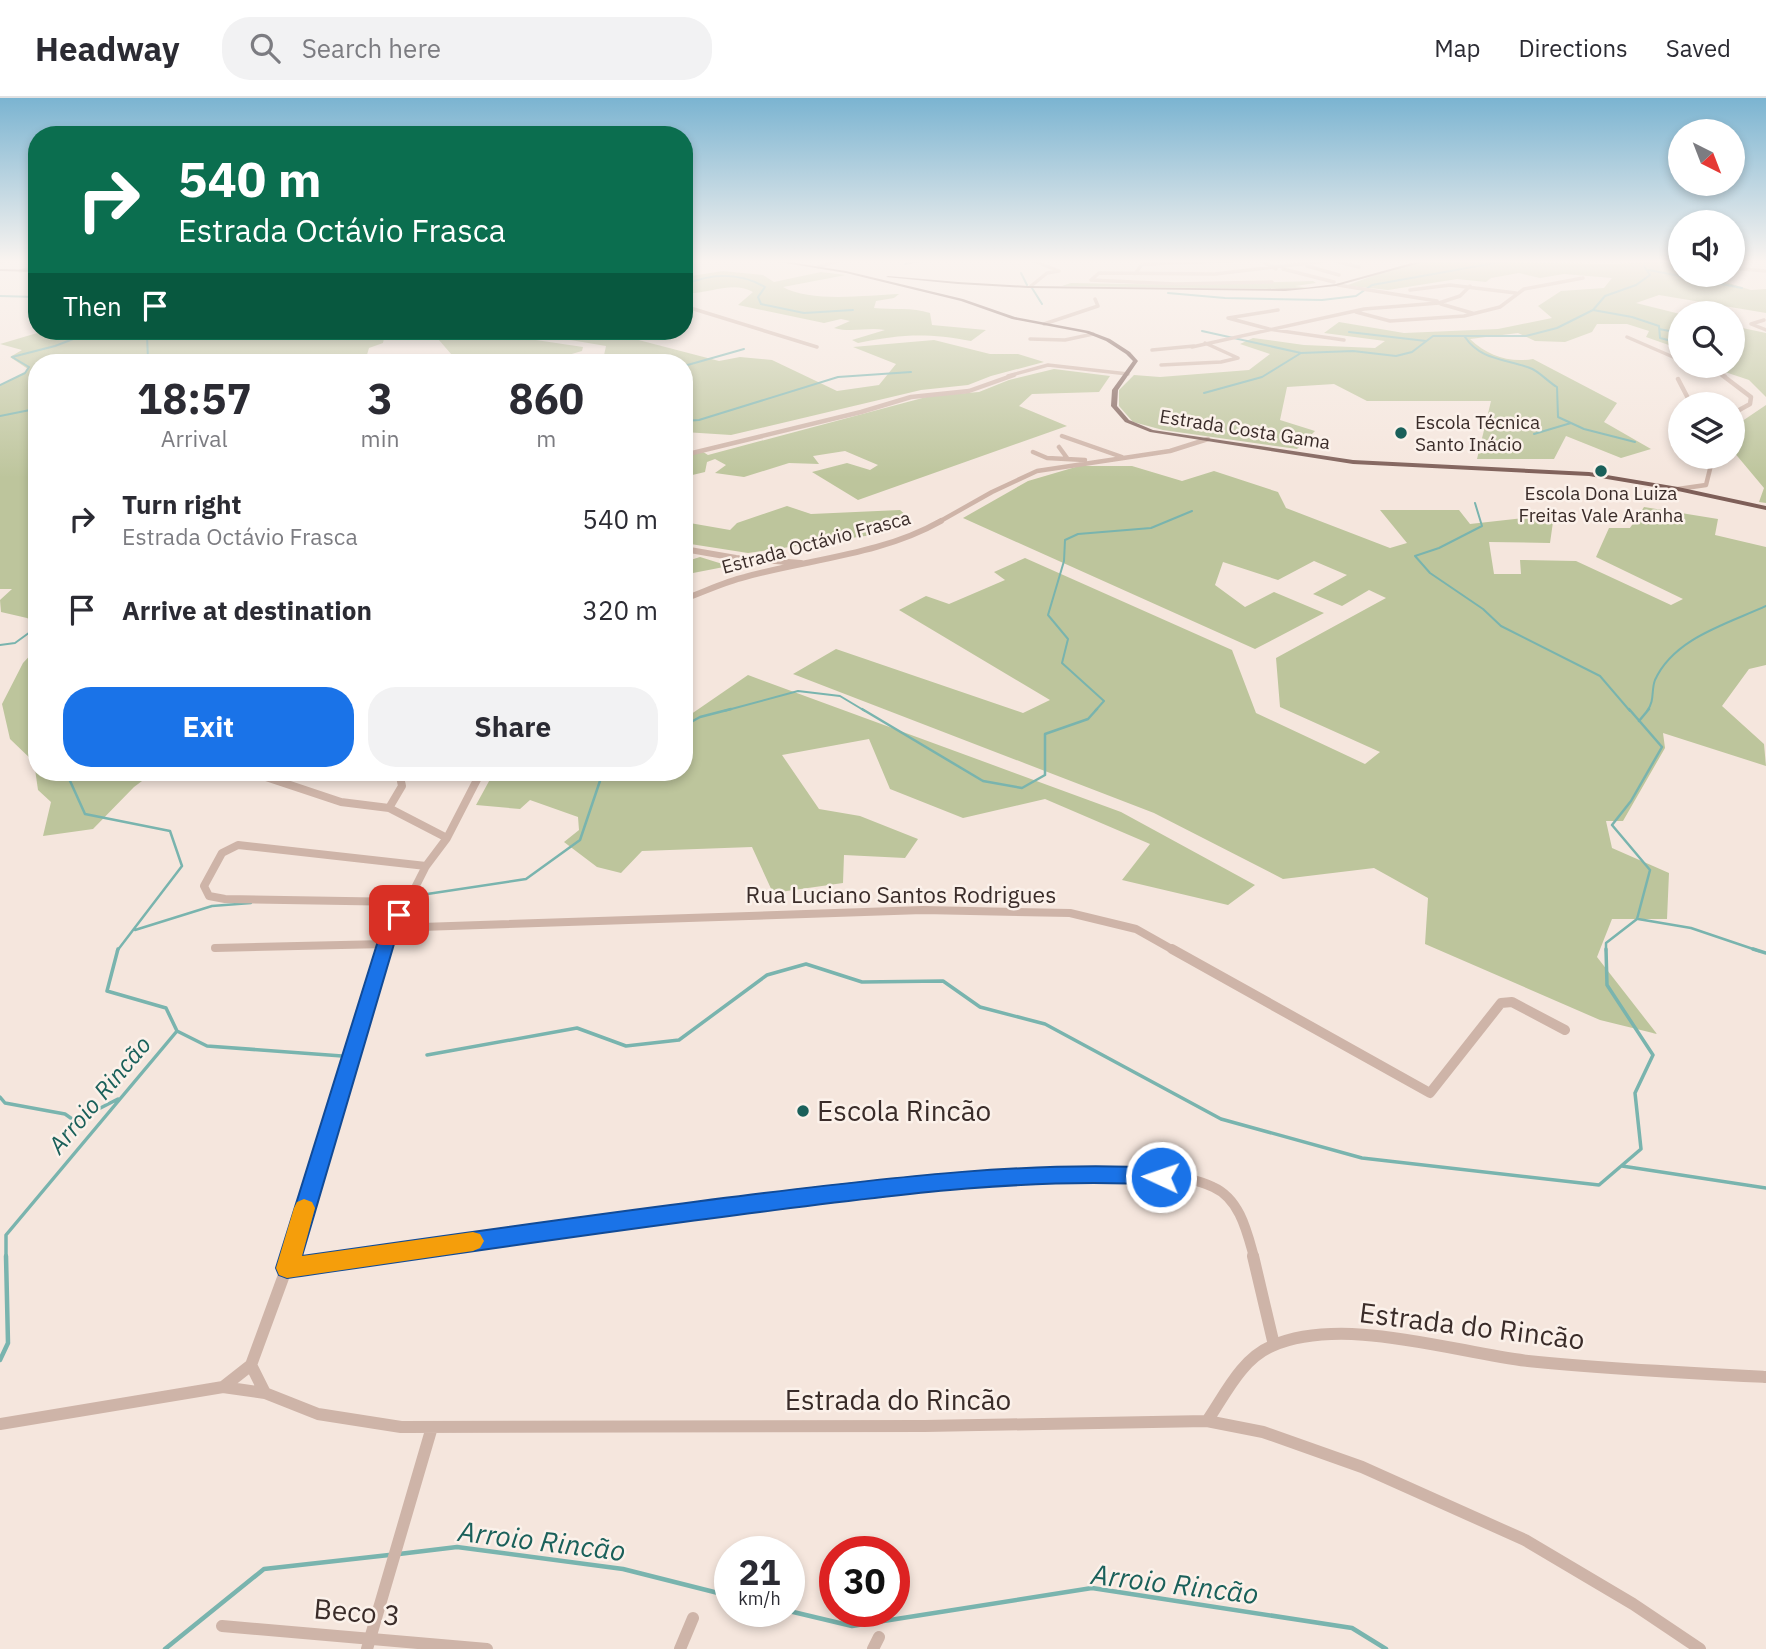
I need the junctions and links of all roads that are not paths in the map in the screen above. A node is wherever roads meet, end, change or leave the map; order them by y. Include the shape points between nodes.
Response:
1 (773, 333) edge
2 (1090, 333) edge
3 (1251, 333) edge
4 (1299, 333) edge
5 (1093, 334) junction
6 (1627, 337) dead end
7 (1030, 339) dead end
8 (1345, 340) dead end
9 (1206, 344) junction
10 (817, 347) dead end
11 (1152, 351) dead end
12 (1668, 355) edge
13 (1161, 365) dead end
14 (1128, 374) junction
15 (1728, 378) edge
16 (1678, 379) dead end
17 (1685, 392) edge
18 (1745, 392) edge
19 (1745, 392) edge
20 (1745, 407) edge
21 (1062, 436) dead end
22 (1194, 440) junction
23 (1059, 447) dead end
24 (1033, 452) dead end
25 (693, 453) edge
26 (1067, 458) junction
27 (1125, 459) junction
28 (1098, 461) junction
29 (1710, 469) edge
30 (1678, 489) junction
31 (1766, 508) edge
32 (693, 551) edge
33 (804, 564) junction
34 (693, 596) edge
35 (278, 781) edge
36 (401, 781) edge
37 (476, 781) edge
38 (389, 808) junction
39 (447, 838) junction
40 (426, 866) junction
41 (406, 902) junction
42 (392, 928) junction
43 (385, 944) junction
44 (215, 948) dead end
45 (1565, 1030) dead end
46 (287, 1268) junction
47 (1274, 1345) junction
48 (250, 1365) junction
49 (1766, 1377) edge
50 (223, 1388) junction
51 (265, 1392) junction
52 (1207, 1421) junction
53 (0, 1424) edge
54 (432, 1427) junction
55 (693, 1618) dead end
56 (222, 1626) dead end
57 (369, 1643) edge
58 (487, 1649) edge
59 (680, 1649) edge
60 (1700, 1649) edge

1 - 10 street
2 - 5 main road
3 - 9 street
4 - 8 street
5 - 7 street via 1065,340
5 - 14 main road via 1133,357 1136,361
6 - 12 street
9 - 11 street
9 - 13 street via 1238,358
14 - 22 main road, Estrada Costa Gama via 1113,399 1120,416 1152,431
14 - 25 street via 1048,365 970,391 911,397
15 - 19 street
16 - 17 street
18 - 20 street via 1751,397
21 - 27 street
22 - 27 street, Estrada Octávio Frasca via 1170,451
22 - 30 main road, Estrada Costa Gama via 1345,461 1562,471
23 - 26 street
24 - 26 street via 1046,458
26 - 28 street
27 - 28 street, Estrada Octávio Frasca
28 - 33 street, Estrada Octávio Frasca via 1037,471 920,533
29 - 30 street via 1706,485
30 - 31 main road, Estrada Costa Gama
32 - 33 street
33 - 34 street, Estrada Octávio Frasca via 743,577
35 - 38 street via 341,802
36 - 38 street
37 - 39 street
38 - 39 street
39 - 40 street
40 - 41 street
40 - 41 street via 238,845 222,853 204,886 209,896 225,899
41 - 42 street
42 - 43 street
42 - 45 street, Rua Luciano Santos Rodrigues via 923,910 1070,913 1136,929 1430,1093 1501,1003 1513,1002
43 - 44 street
43 - 46 street
46 - 47 street via 900,1185 1017,1175 1187,1178 1216,1188 1238,1207
46 - 48 street
47 - 49 street, Estrada do Rincão via 1311,1336 1353,1334 1497,1357
47 - 52 street, Estrada do Rincão via 1244,1367
48 - 50 street
48 - 51 street
50 - 51 street, Estrada do Rincão
50 - 53 street, Estrada do Rincão
51 - 54 street, Estrada do Rincão via 318,1415
52 - 54 street, Estrada do Rincão
52 - 60 street via 1262,1432 1362,1466 1525,1540
54 - 57 street
55 - 59 street
56 - 57 street, Beco 3
57 - 58 street, Beco 3

